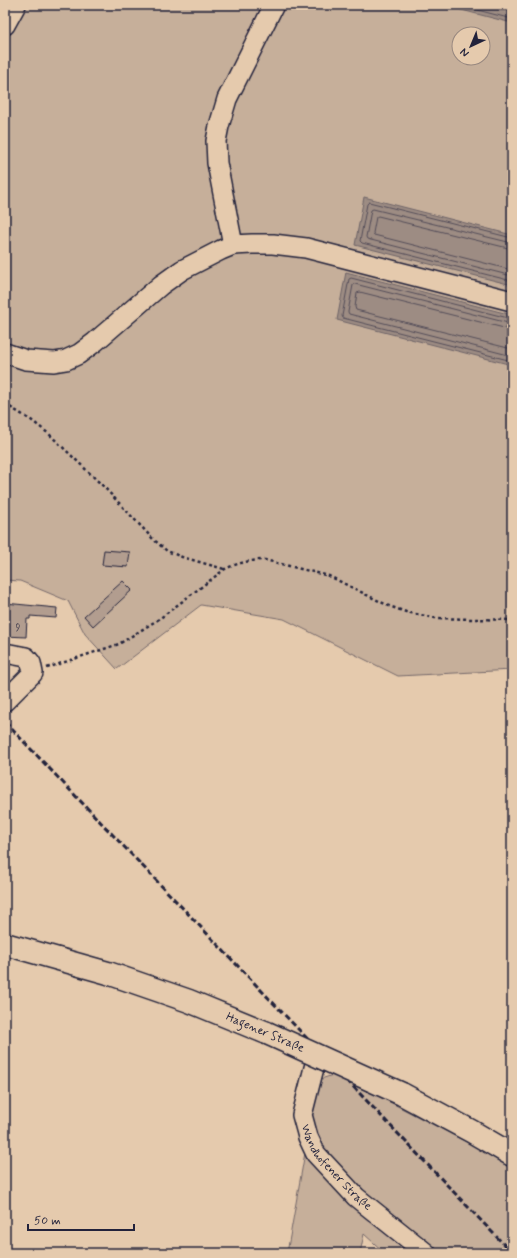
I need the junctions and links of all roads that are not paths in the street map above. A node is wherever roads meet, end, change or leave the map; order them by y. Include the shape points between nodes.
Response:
1 (16, 5) edge
2 (274, 5) edge
3 (5, 26) edge
4 (234, 246) junction
5 (512, 301) edge
6 (5, 353) edge
7 (5, 653) edge
8 (6, 701) edge
9 (5, 944) edge
10 (317, 1056) junction
11 (512, 1155) edge
12 (426, 1253) edge

1 - 3 street
2 - 4 street via 227,99 218,126 217,163
4 - 5 street via 273,244 306,248
4 - 6 street via 182,270 79,354 54,362 26,360
7 - 8 street via 26,656 33,672
9 - 10 main road, Hagener Straße, bridge via 189,1001
10 - 11 main road, Hagener Straße, bridge via 402,1094
10 - 12 street, Wandhofener Straße via 302,1115 316,1154 356,1197

